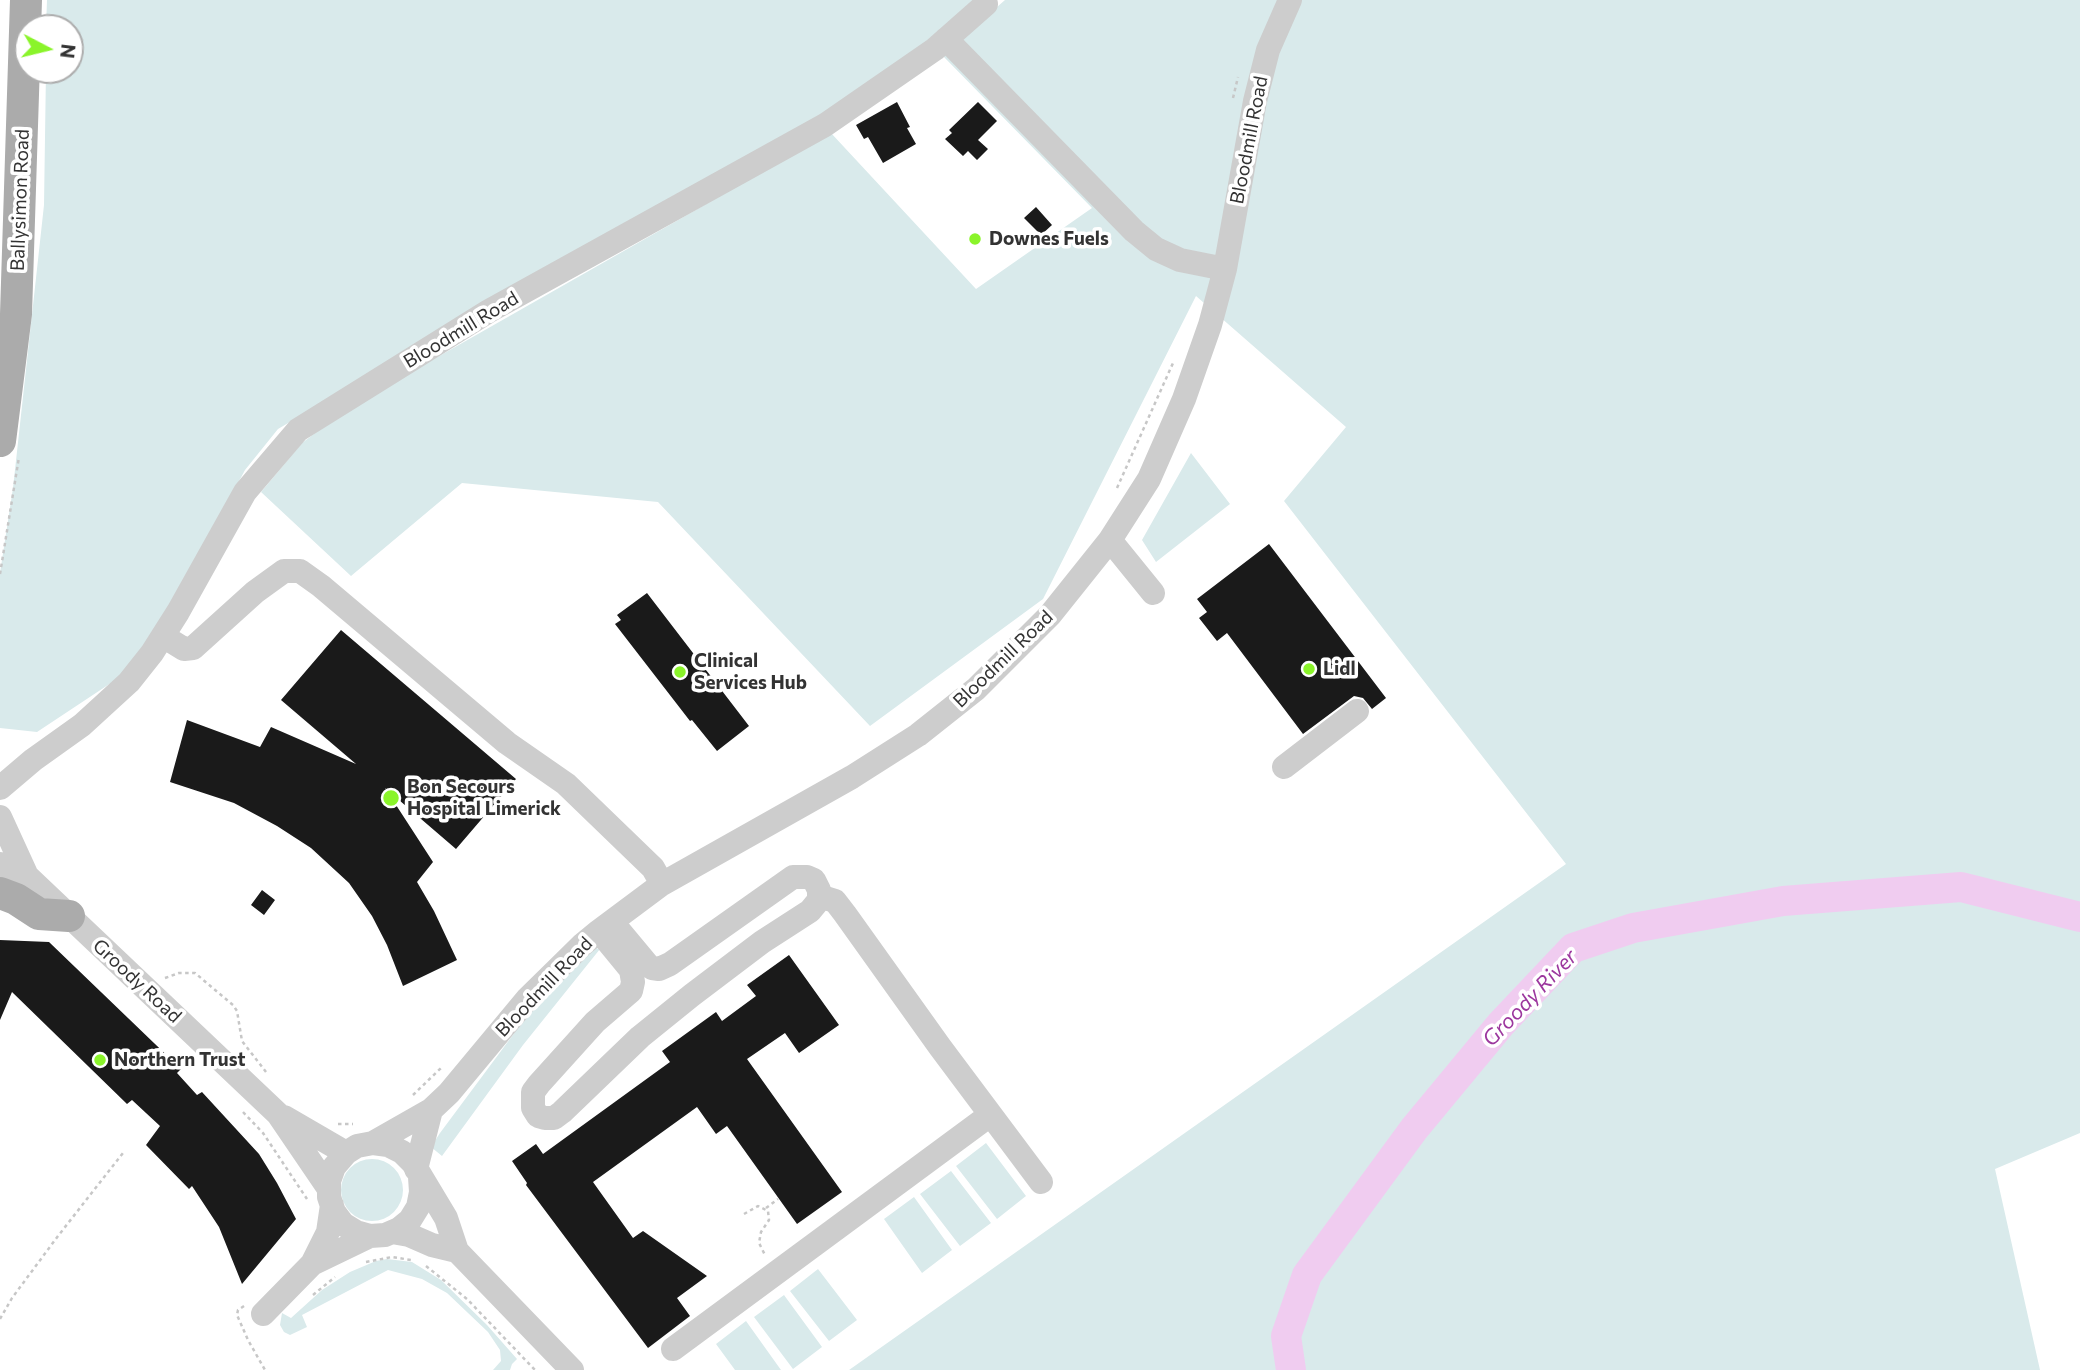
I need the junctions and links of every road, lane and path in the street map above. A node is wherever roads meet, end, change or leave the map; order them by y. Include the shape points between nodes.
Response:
1 (26, 0) edge
2 (1290, 0) edge
3 (986, 4) dead end
4 (946, 39) junction
5 (1240, 74) dead end
6 (1233, 99) dead end
7 (1224, 269) junction
8 (1174, 360) dead end
9 (0, 441) edge
10 (1115, 493) dead end
11 (1110, 540) junction
12 (1153, 593) dead end
13 (163, 636) junction
14 (1357, 711) dead end
15 (33, 760) junction
16 (0, 764) edge
17 (1284, 767) dead end
18 (0, 788) edge
19 (0, 817) edge
20 (0, 864) edge
21 (27, 876) junction
22 (662, 884) junction
23 (0, 893) edge
24 (819, 896) junction
25 (69, 916) junction
26 (606, 926) junction
27 (164, 978) dead end
28 (444, 1064) dead end
29 (269, 1075) dead end
30 (409, 1098) dead end
31 (238, 1106) dead end
32 (431, 1110) junction
33 (278, 1114) junction
34 (990, 1115) junction
35 (373, 1143) junction
36 (123, 1153) dead end
37 (346, 1153) junction
38 (418, 1173) junction
39 (1041, 1182) dead end
40 (324, 1199) junction
41 (778, 1199) dead end
42 (766, 1208) junction
43 (744, 1214) dead end
44 (381, 1234) junction
45 (457, 1251) junction
46 (312, 1264) junction
47 (361, 1264) dead end
48 (766, 1281) junction
49 (263, 1314) dead end
50 (0, 1319) edge
51 (673, 1349) dead end
52 (535, 1370) edge
53 (572, 1370) edge

1 - 9 main road, Ballysimon Road via 16,314
2 - 7 street, Bloodmill Road via 1268,50 1255,101
3 - 4 street, Bloodmill Road
4 - 7 street via 1134,231 1180,260
4 - 13 street, Bloodmill Road via 825,125 489,311 298,430 245,492
5 - 6 path
7 - 11 street, Bloodmill Road via 1184,399 1149,479
8 - 10 path
11 - 12 street
11 - 22 street, Bloodmill Road via 1041,624 976,689 918,735
13 - 15 street, Bloodmill Road via 106,705
13 - 22 street via 184,649 193,648 284,571 300,571 507,743 566,784 653,867
14 - 17 street
15 - 16 street, Bloodmill Road
15 - 18 street, Bloodmill Road
19 - 21 street
20 - 21 street
21 - 25 street, Groody Road
22 - 26 street, Bloodmill Road
23 - 25 main road via 39,914
24 - 26 street via 814,880 793,877 659,969 647,964
24 - 26 street via 810,911 762,942 640,1037 562,1112 554,1118 538,1116 533,1092 595,1022 631,991 631,970
24 - 34 street via 835,901
25 - 33 street, Groody Road
26 - 32 street, Bloodmill Road via 528,998
27 - 29 path via 195,973 233,1005 242,1041
28 - 30 path
31 - 40 path
32 - 35 street
32 - 38 street
33 - 37 street
33 - 40 street
34 - 39 street
34 - 48 street
35 - 37 street
35 - 38 street via 402,1152
36 - 50 path
37 - 40 street via 334,1167
38 - 44 street via 418,1207 410,1220
38 - 45 street via 446,1218
40 - 44 street via 343,1224 356,1232
40 - 46 street via 328,1232
41 - 42 path
42 - 43 path via 753,1207
42 - 48 path via 769,1220 759,1243 772,1260 762,1275
44 - 45 street via 409,1235
44 - 46 street
45 - 53 street
46 - 49 street
47 - 52 path via 392,1257 419,1261 467,1299
48 - 51 street

